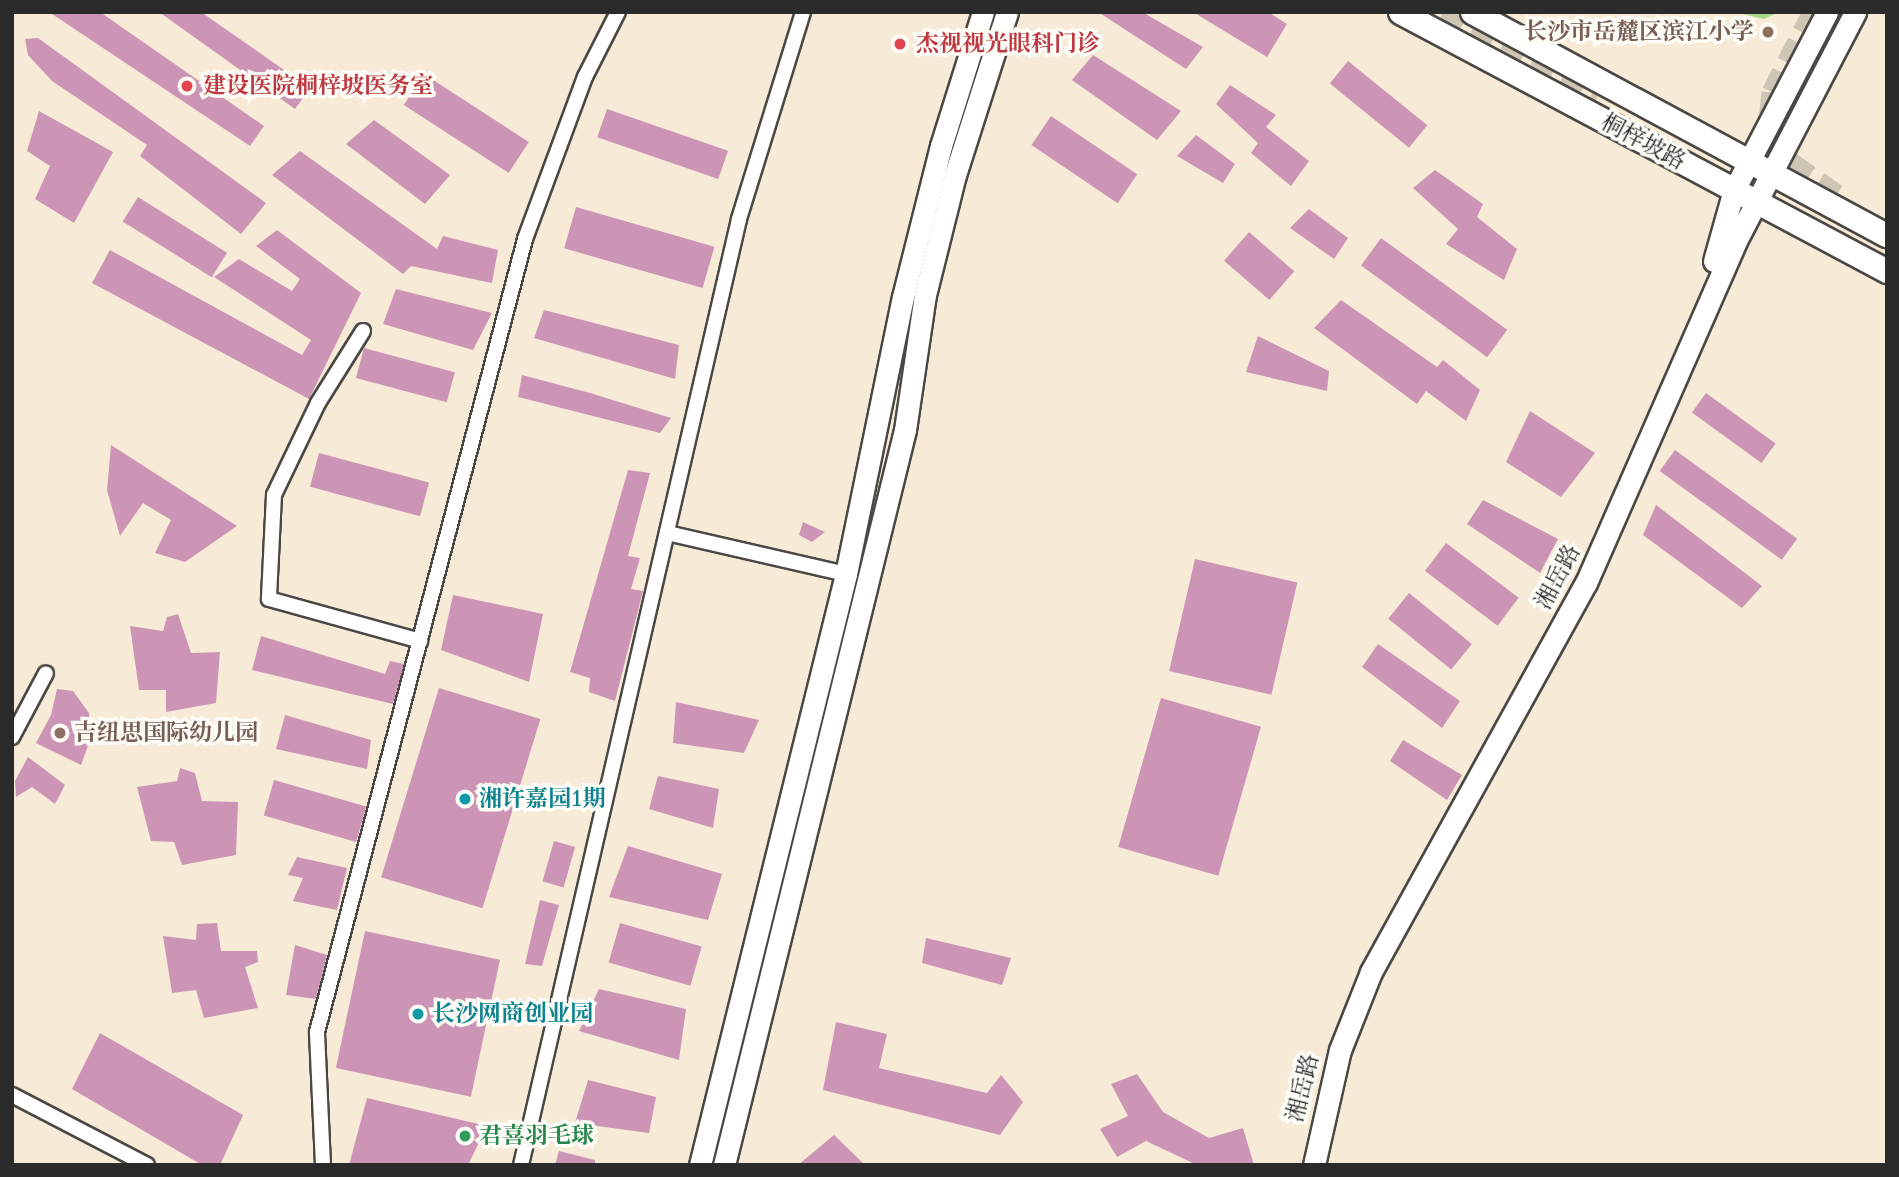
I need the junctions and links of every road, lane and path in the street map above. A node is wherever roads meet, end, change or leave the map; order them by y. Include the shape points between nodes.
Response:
1 (618, 12) edge
2 (803, 12) edge
3 (983, 12) edge
4 (1007, 12) edge
5 (1400, 12) edge
6 (1472, 12) edge
7 (1827, 12) edge
8 (1855, 12) edge
9 (1747, 162) junction
10 (1769, 174) junction
11 (1734, 190) junction
12 (1755, 202) junction
13 (1887, 234) edge
14 (1887, 271) edge
15 (363, 331) dead end
16 (667, 533) junction
17 (846, 574) junction
18 (420, 641) junction
19 (46, 673) dead end
20 (12, 737) edge
21 (12, 1095) edge
22 (147, 1165) edge
23 (323, 1165) edge
24 (521, 1165) edge
25 (700, 1165) edge
26 (724, 1165) edge
27 (1302, 1165) edge
28 (1314, 1165) edge

1 - 18 street via 585,77 525,239
2 - 16 street via 739,219
3 - 17 main road via 941,146 903,297
4 - 26 main road via 955,175 925,295 905,430
5 - 11 main road, 桐梓坡路
6 - 9 main road, 桐梓坡路
7 - 9 main road, 湘岳路
8 - 10 main road, 湘岳路
9 - 10 main road, 桐梓坡路
9 - 11 main road, 湘岳路
10 - 12 main road, 湘岳路
10 - 13 main road, 桐梓坡路
11 - 12 main road, 桐梓坡路
11 - 27 main road, 湘岳路 via 1712,266 1608,517 1355,980 1324,1066
12 - 14 main road, 桐梓坡路
12 - 28 main road, 湘岳路 via 1591,572 1371,972 1340,1050
15 - 18 street via 318,404 274,495 269,598
16 - 17 street
16 - 24 street
17 - 25 main road
18 - 23 street via 317,1032
19 - 20 street
21 - 22 street

